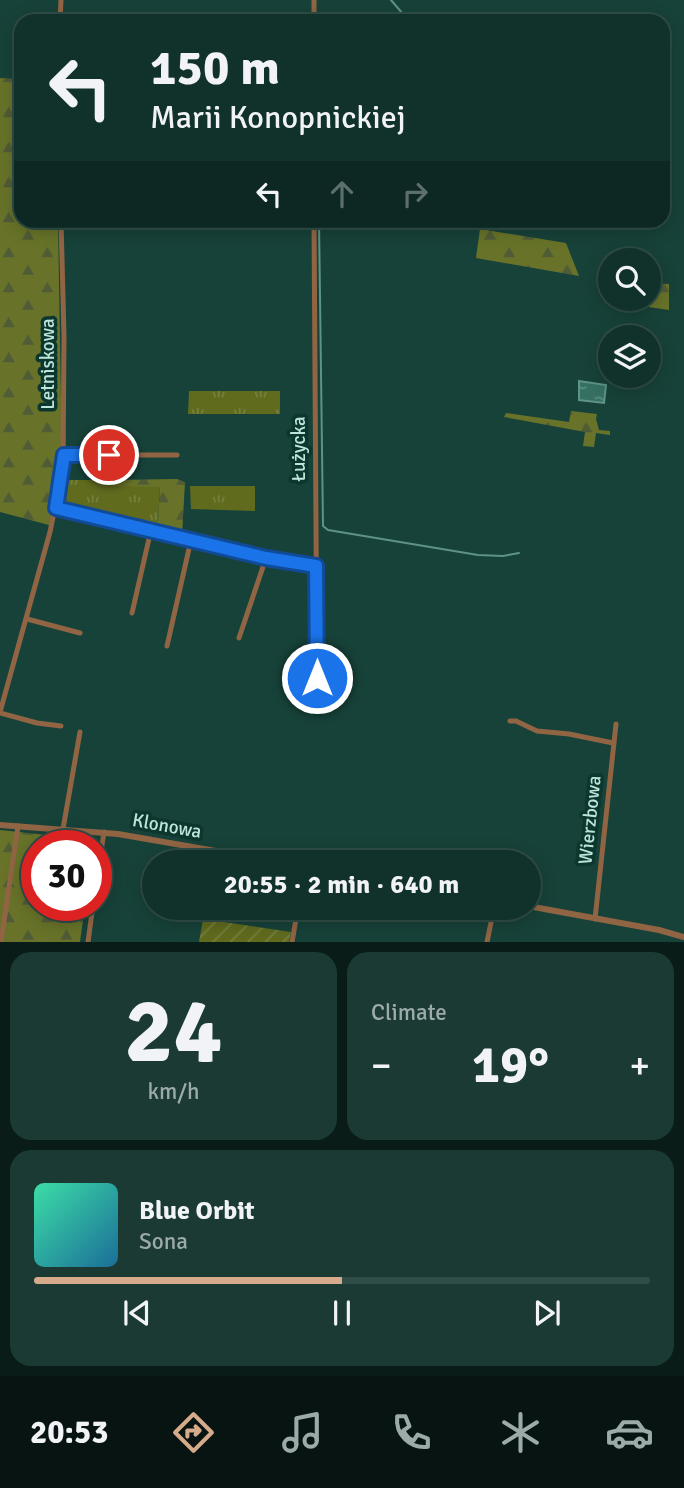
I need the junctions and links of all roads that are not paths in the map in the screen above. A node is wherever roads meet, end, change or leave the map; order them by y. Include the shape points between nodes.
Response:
1 (61, 228) edge
2 (314, 228) edge
3 (64, 455) junction
4 (177, 455) dead end
5 (56, 508) junction
6 (151, 530) junction
7 (191, 540) junction
8 (266, 558) junction
9 (316, 566) junction
10 (132, 613) dead end
11 (27, 619) junction
12 (80, 633) dead end
13 (239, 638) dead end
14 (167, 646) dead end
15 (317, 678) dead end
16 (0, 713) edge
17 (509, 721) dead end
18 (616, 724) dead end
19 (61, 726) dead end
20 (80, 732) dead end
21 (613, 743) junction
22 (0, 825) edge
23 (18, 826) junction
24 (63, 829) junction
25 (77, 830) edge
26 (112, 833) edge
27 (209, 850) edge
28 (541, 909) edge
29 (595, 919) junction
30 (296, 920) edge
31 (492, 920) edge
32 (91, 921) edge
33 (684, 931) edge
34 (671, 932) junction
35 (684, 937) edge
36 (1, 942) edge
37 (88, 942) edge
38 (292, 942) edge
39 (488, 942) edge

1 - 3 street, Letniskowa
2 - 9 street, Łużycka
3 - 4 street
3 - 5 street, Letniskowa
5 - 6 street
5 - 11 street, Letniskowa
6 - 7 street
6 - 10 street
7 - 8 street
7 - 14 street
8 - 9 street
8 - 13 street
9 - 15 street, Łużycka
11 - 12 street
11 - 16 street, Letniskowa
16 - 19 street
17 - 21 street via 537,731
18 - 21 street, Wierzbowa
20 - 24 street
21 - 29 street, Wierzbowa
22 - 23 street, Klonowa
23 - 24 street, Klonowa
23 - 36 street
24 - 25 street, Klonowa
26 - 27 street, Klonowa
28 - 29 street
29 - 34 street
30 - 38 street
31 - 39 street
32 - 37 street
33 - 34 street
34 - 35 street

